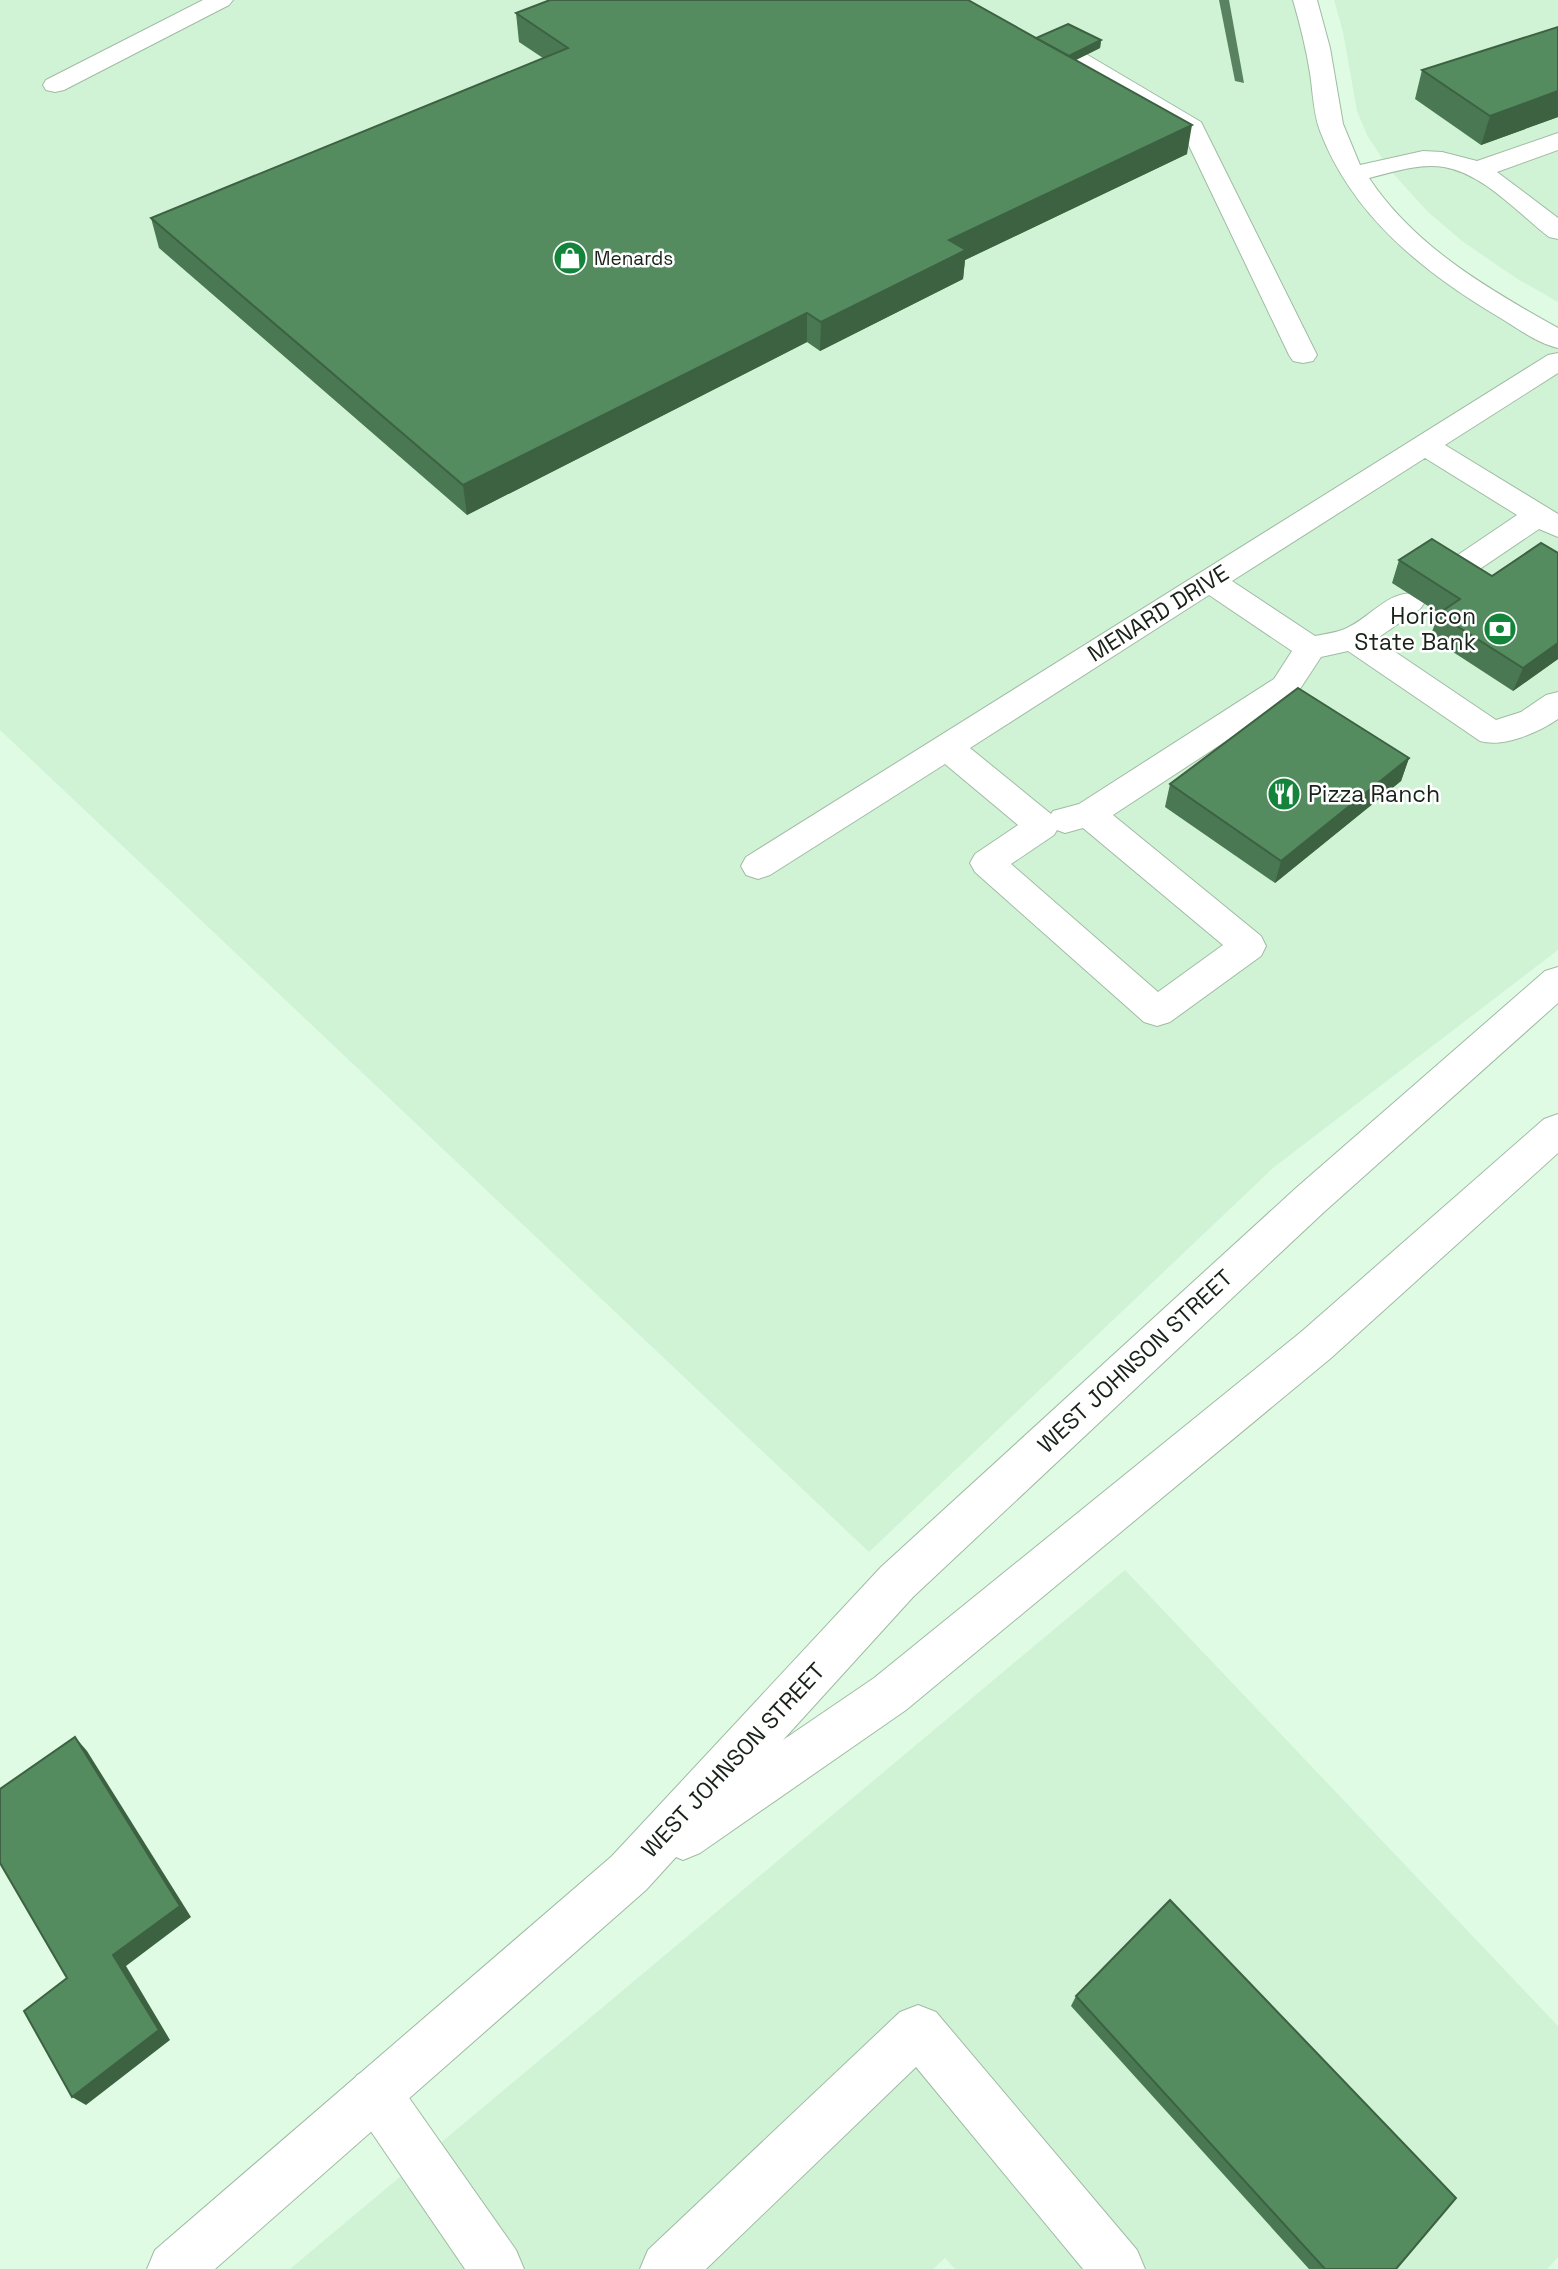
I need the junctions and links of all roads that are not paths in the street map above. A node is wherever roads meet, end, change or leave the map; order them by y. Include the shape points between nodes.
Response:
1 (221, 0) edge
2 (1305, 0) edge
3 (1077, 59) edge
4 (55, 85) dead end
5 (1558, 141) edge
6 (1477, 170) junction
7 (1353, 174) junction
8 (1554, 224) edge
9 (1558, 340) edge
10 (1303, 355) dead end
11 (1558, 361) edge
12 (1424, 445) junction
13 (1549, 521) edge
14 (1454, 572) edge
15 (1210, 581) junction
16 (1409, 602) edge
17 (1353, 639) junction
18 (1310, 648) junction
19 (1546, 712) edge
20 (946, 746) junction
21 (1089, 814) junction
22 (1042, 827) junction
23 (758, 866) dead end
24 (1558, 981) edge
25 (1558, 1130) edge
26 (629, 1873) junction
27 (376, 2093) junction
28 (174, 2269) edge
29 (497, 2269) edge
30 (667, 2269) edge
31 (1118, 2269) edge

1 - 4 main road
2 - 7 main road via 1319,50 1330,122
3 - 10 main road via 1192,127
5 - 6 main road
6 - 7 main road via 1447,159 1424,159
6 - 8 main road
7 - 9 main road via 1388,218 1436,263
11 - 12 main road, MENARD DRIVE
12 - 13 main road
12 - 15 main road, MENARD DRIVE
13 - 14 main road
15 - 18 main road
15 - 20 main road, MENARD DRIVE
16 - 17 main road
17 - 18 main road
17 - 19 main road via 1492,733
18 - 21 main road via 1295,694
20 - 22 main road
20 - 23 main road, MENARD DRIVE
21 - 22 main road
21 - 22 main road via 1248,946 1157,1012 986,863
24 - 26 main road, WEST JOHNSON STREET via 1310,1200 897,1582
25 - 26 main road, WEST JOHNSON STREET via 1316,1345 890,1694
26 - 27 main road
27 - 28 main road
27 - 29 main road
30 - 31 main road via 918,2030

